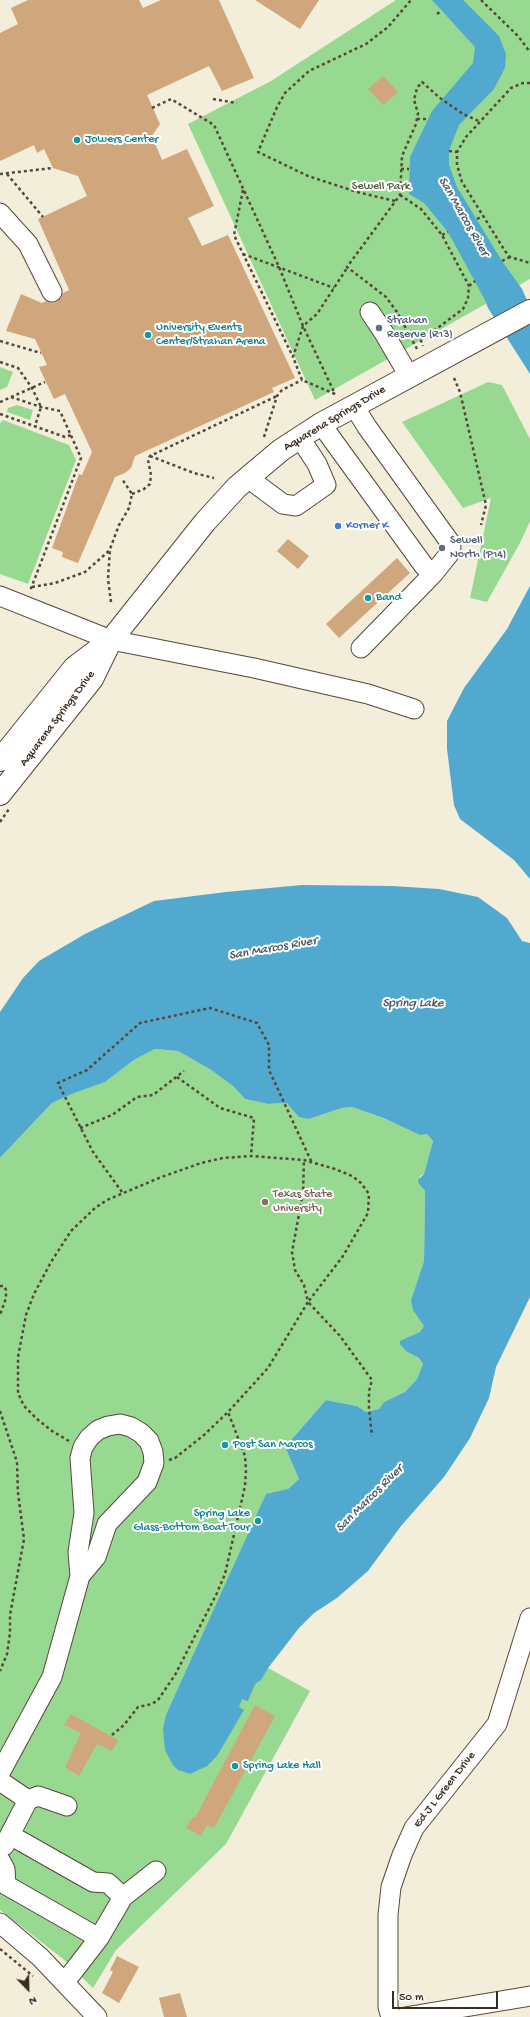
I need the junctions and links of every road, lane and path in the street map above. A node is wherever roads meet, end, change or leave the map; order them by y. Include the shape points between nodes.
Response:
1 (411, 0) edge
2 (481, 0) edge
3 (441, 11) dead end
4 (437, 14) dead end
5 (530, 52) edge
6 (530, 83) edge
7 (213, 99) dead end
8 (237, 104) dead end
9 (152, 108) dead end
10 (417, 119) junction
11 (428, 119) dead end
12 (480, 122) junction
13 (449, 151) dead end
14 (457, 152) junction
15 (53, 168) dead end
16 (401, 169) junction
17 (409, 169) dead end
18 (0, 174) edge
19 (7, 174) junction
20 (243, 189) junction
21 (400, 196) junction
22 (395, 201) junction
23 (0, 213) edge
24 (483, 216) junction
25 (43, 217) dead end
26 (477, 220) dead end
27 (448, 232) dead end
28 (442, 235) junction
29 (242, 254) junction
30 (510, 257) junction
31 (502, 261) dead end
32 (530, 263) edge
33 (279, 267) junction
34 (347, 267) junction
35 (475, 281) dead end
36 (469, 286) junction
37 (334, 288) junction
38 (52, 292) dead end
39 (370, 312) dead end
40 (530, 312) edge
41 (303, 326) junction
42 (0, 341) edge
43 (423, 346) dead end
44 (417, 349) dead end
45 (41, 353) dead end
46 (293, 357) junction
47 (0, 362) edge
48 (408, 376) junction
49 (454, 378) dead end
50 (302, 380) junction
51 (45, 382) dead end
52 (32, 388) junction
53 (277, 396) junction
54 (11, 397) junction
55 (0, 402) edge
56 (354, 406) junction
57 (41, 407) junction
58 (0, 414) edge
59 (321, 424) junction
60 (35, 426) junction
61 (71, 435) junction
62 (264, 437) dead end
63 (300, 438) junction
64 (150, 456) junction
65 (214, 478) dead end
66 (248, 478) junction
67 (122, 479) dead end
68 (132, 494) junction
69 (481, 525) dead end
70 (110, 549) junction
71 (433, 574) junction
72 (32, 587) junction
73 (30, 591) dead end
74 (0, 596) edge
75 (110, 602) dead end
76 (111, 640) junction
77 (361, 648) dead end
78 (414, 709) dead end
79 (0, 760) edge
80 (0, 794) edge
81 (184, 1071) dead end
82 (177, 1077) junction
83 (80, 1128) junction
84 (251, 1156) junction
85 (304, 1160) junction
86 (312, 1163) junction
87 (122, 1192) junction
88 (0, 1286) edge
89 (308, 1302) junction
90 (0, 1315) edge
91 (0, 1411) edge
92 (228, 1412) junction
93 (372, 1436) dead end
94 (83, 1448) junction
95 (154, 1463) junction
96 (80, 1576) junction
97 (530, 1618) edge
98 (0, 1671) edge
99 (112, 1736) dead end
100 (0, 1773) edge
101 (0, 1781) edge
102 (28, 1800) junction
103 (67, 1806) dead end
104 (10, 1835) junction
105 (0, 1854) edge
106 (0, 1860) edge
107 (156, 1871) dead end
108 (123, 1897) junction
109 (0, 1923) edge
110 (99, 1938) junction
111 (0, 1949) edge
112 (33, 1976) dead end
113 (65, 1982) junction
114 (530, 1996) edge
115 (97, 2017) edge
116 (391, 2017) edge
117 (405, 2017) edge

1 - 22 path via 388,27 366,44 309,72 285,93 258,152 308,176
2 - 5 path via 518,36
3 - 4 path
6 - 12 path via 511,88
7 - 8 path
9 - 20 path via 171,99 214,125
10 - 11 path
10 - 12 path via 414,100 417,88 422,82 463,114
10 - 16 path via 402,156
12 - 14 path
13 - 14 path
14 - 24 path via 457,165 462,182
15 - 19 path
16 - 17 path
16 - 21 path
18 - 19 path
19 - 25 path
20 - 29 path via 234,235
20 - 33 path
21 - 22 path
21 - 28 path via 421,209
22 - 34 path
23 - 38 street via 28,244
24 - 26 path
24 - 30 path
27 - 28 path
28 - 36 path
29 - 33 path
29 - 46 path
30 - 31 path
30 - 32 path
33 - 37 path
33 - 41 path
34 - 37 path
34 - 44 path via 386,297
35 - 36 path
36 - 43 path via 468,298 463,309 423,339
37 - 41 path via 317,314
39 - 48 street
40 - 48 main road, Aquarena Springs Drive
41 - 46 path
41 - 50 path via 335,394
42 - 45 path
46 - 50 path
47 - 52 path via 18,368
48 - 56 main road, Aquarena Springs Drive
49 - 69 path via 460,392 486,505
50 - 53 path via 282,390
51 - 52 path
52 - 54 path
52 - 57 path
53 - 62 path
53 - 64 path
54 - 55 path
54 - 57 path
56 - 59 main road, Aquarena Springs Drive
56 - 71 street via 449,541 449,554
57 - 60 path
57 - 61 path via 60,411
58 - 60 path
59 - 63 main road, Aquarena Springs Drive
59 - 71 street via 424,566
60 - 61 path via 65,437
61 - 72 path via 81,458
63 - 66 main road, Aquarena Springs Drive
63 - 66 street via 317,464 326,484 296,506 284,504
64 - 65 path
64 - 68 path via 150,484
66 - 76 main road, Aquarena Springs Drive via 220,504
67 - 68 path
68 - 70 path via 129,508
70 - 72 path via 85,572 55,583
70 - 75 path
71 - 77 street
72 - 73 path
74 - 76 street
76 - 78 street via 254,668 368,694
76 - 79 main road, Aquarena Springs Drive via 75,667
76 - 80 main road, Aquarena Springs Drive via 92,679
81 - 82 path
82 - 83 path via 153,1095 137,1097 112,1115
82 - 84 path via 220,1108 254,1118
83 - 86 path via 58,1083 87,1070 140,1023 210,1008 258,1023 269,1045 268,1070
83 - 87 path via 93,1152
84 - 85 path
84 - 87 path via 201,1163
85 - 86 path
85 - 89 path via 302,1193 292,1252 295,1270 304,1285
86 - 89 path via 352,1176 369,1194 370,1201 368,1213 346,1250
87 - 94 path via 83,1218 71,1231 51,1262 26,1315 18,1356 18,1393 24,1406 52,1431
88 - 90 path via 4,1286 6,1290
89 - 92 path via 268,1368
89 - 93 path via 340,1336 372,1380 369,1397
91 - 98 path via 17,1462 24,1539 10,1615 7,1654
92 - 95 path via 175,1458
92 - 99 path via 245,1456 246,1470 245,1486 225,1574 218,1593 175,1675 158,1700 138,1707
94 - 95 street via 98,1430 120,1424 131,1427 145,1437 153,1452
94 - 96 street via 80,1458 84,1513 78,1552
95 - 96 street via 147,1482 107,1524 96,1557
96 - 100 street via 52,1676
97 - 116 street, Ed J L Green Drive via 497,1724 414,1828 391,1887 388,1915 388,2006
101 - 102 street
102 - 103 street via 38,1796
102 - 104 street
104 - 105 street
104 - 108 street via 93,1882 108,1882
106 - 110 street via 5,1869 6,1885
107 - 108 street
108 - 110 street
109 - 113 street
110 - 113 street
111 - 112 path
113 - 115 street
114 - 117 street

